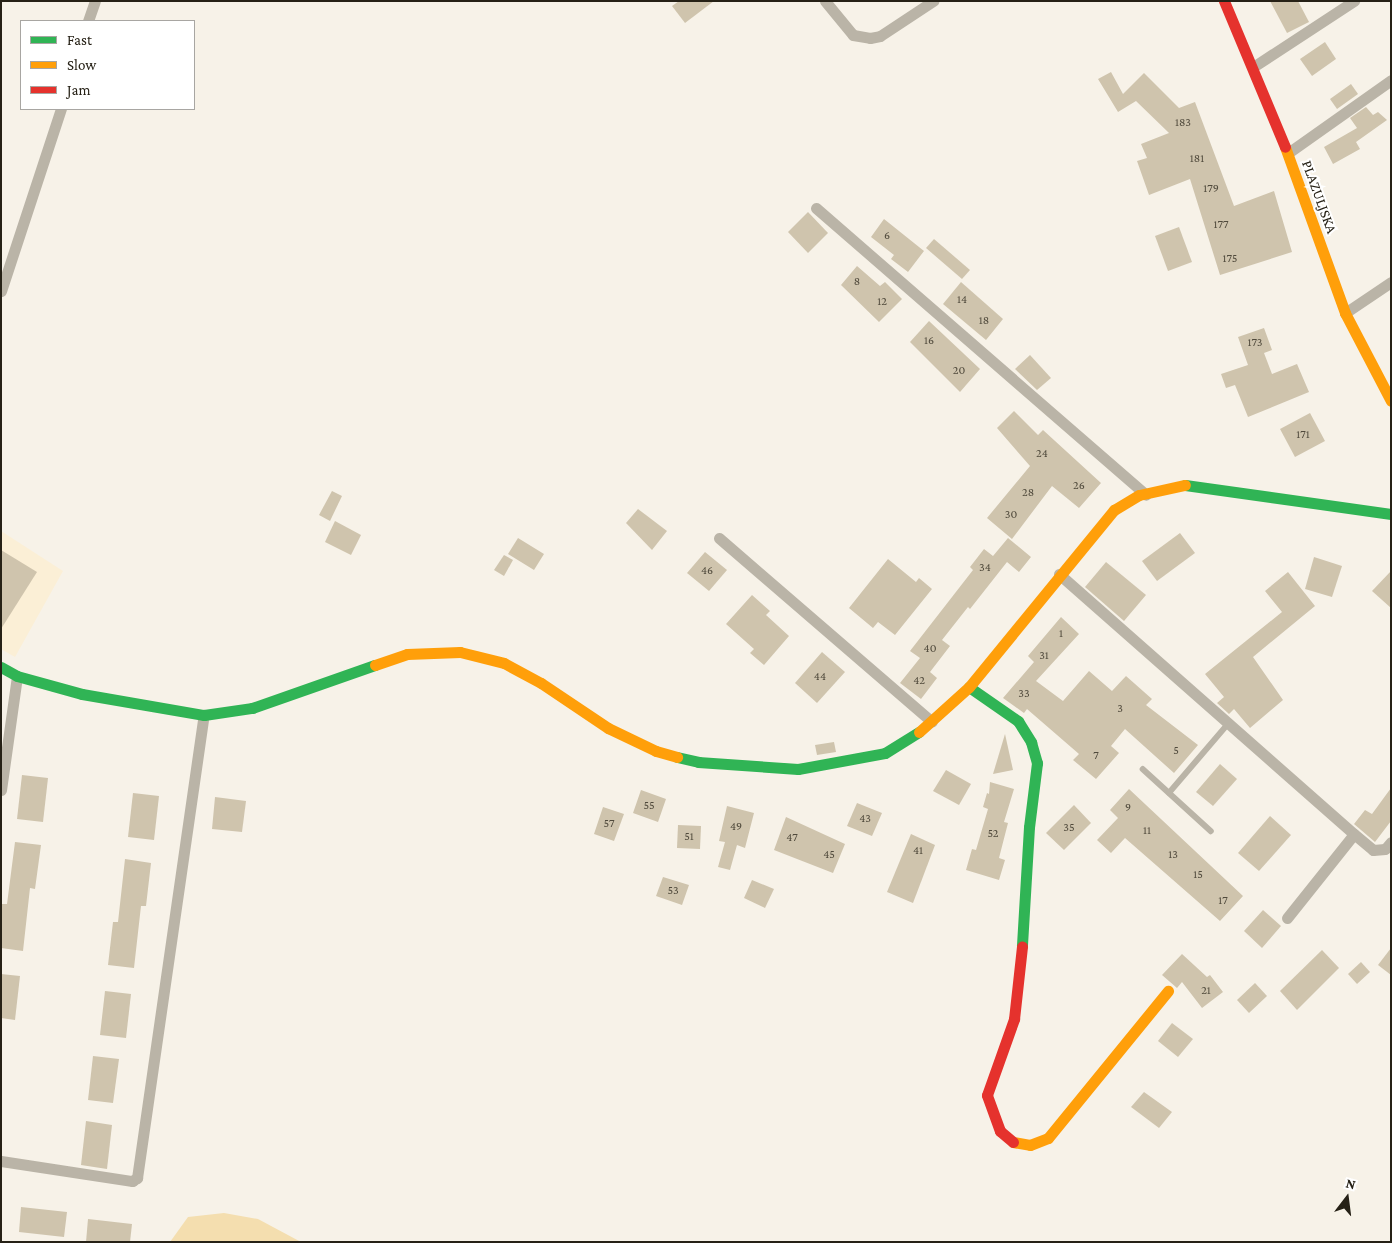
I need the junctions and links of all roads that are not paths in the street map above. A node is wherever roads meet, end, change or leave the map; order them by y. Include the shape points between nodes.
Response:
1 (94, 1) edge
2 (825, 1) edge
3 (934, 1) edge
4 (1224, 1) edge
5 (1354, 1) edge
6 (88, 20) edge
7 (1253, 67) junction
8 (1391, 80) edge
9 (61, 110) edge
10 (1288, 153) junction
11 (816, 208) dead end
12 (1391, 282) edge
13 (1, 291) edge
14 (1345, 312) junction
15 (1390, 397) edge
16 (1146, 495) junction
17 (1391, 514) edge
18 (719, 538) dead end
19 (1059, 574) junction
20 (1, 667) edge
21 (17, 676) junction
22 (969, 687) junction
23 (204, 715) junction
24 (932, 722) junction
25 (1228, 724) junction
26 (1143, 769) dead end
27 (1, 790) edge
28 (1169, 793) junction
29 (1211, 831) dead end
30 (1354, 834) junction
31 (1391, 842) edge
32 (1287, 918) dead end
33 (1168, 991) dead end
34 (1, 1161) edge

1 - 6 street
2 - 3 street via 853,35 870,38 880,36
4 - 7 street, PLAZULJSKA
5 - 7 street
7 - 10 street, PLAZULJSKA
8 - 10 street
9 - 13 street
10 - 14 street, PLAZULJSKA
11 - 16 street
12 - 14 street
14 - 15 street, PLAZULJSKA
16 - 17 street via 1190,484
16 - 19 street via 1114,510
18 - 24 street
19 - 22 street
19 - 25 street
20 - 21 street
21 - 23 street via 82,694
21 - 27 street
22 - 24 street
22 - 33 street via 1018,721 1031,742 1037,763 1029,827 1018,993 1014,1019 987,1095 1000,1131 1014,1142 1030,1145 1048,1138
23 - 24 street via 252,708 407,654 460,652 504,663 541,683 608,728 656,751 698,762 798,769 841,763 884,753 911,739
23 - 34 street via 137,1178 132,1181
25 - 28 lane
25 - 30 street
26 - 28 lane
28 - 29 lane
30 - 31 street via 1373,850 1385,849
30 - 32 street

